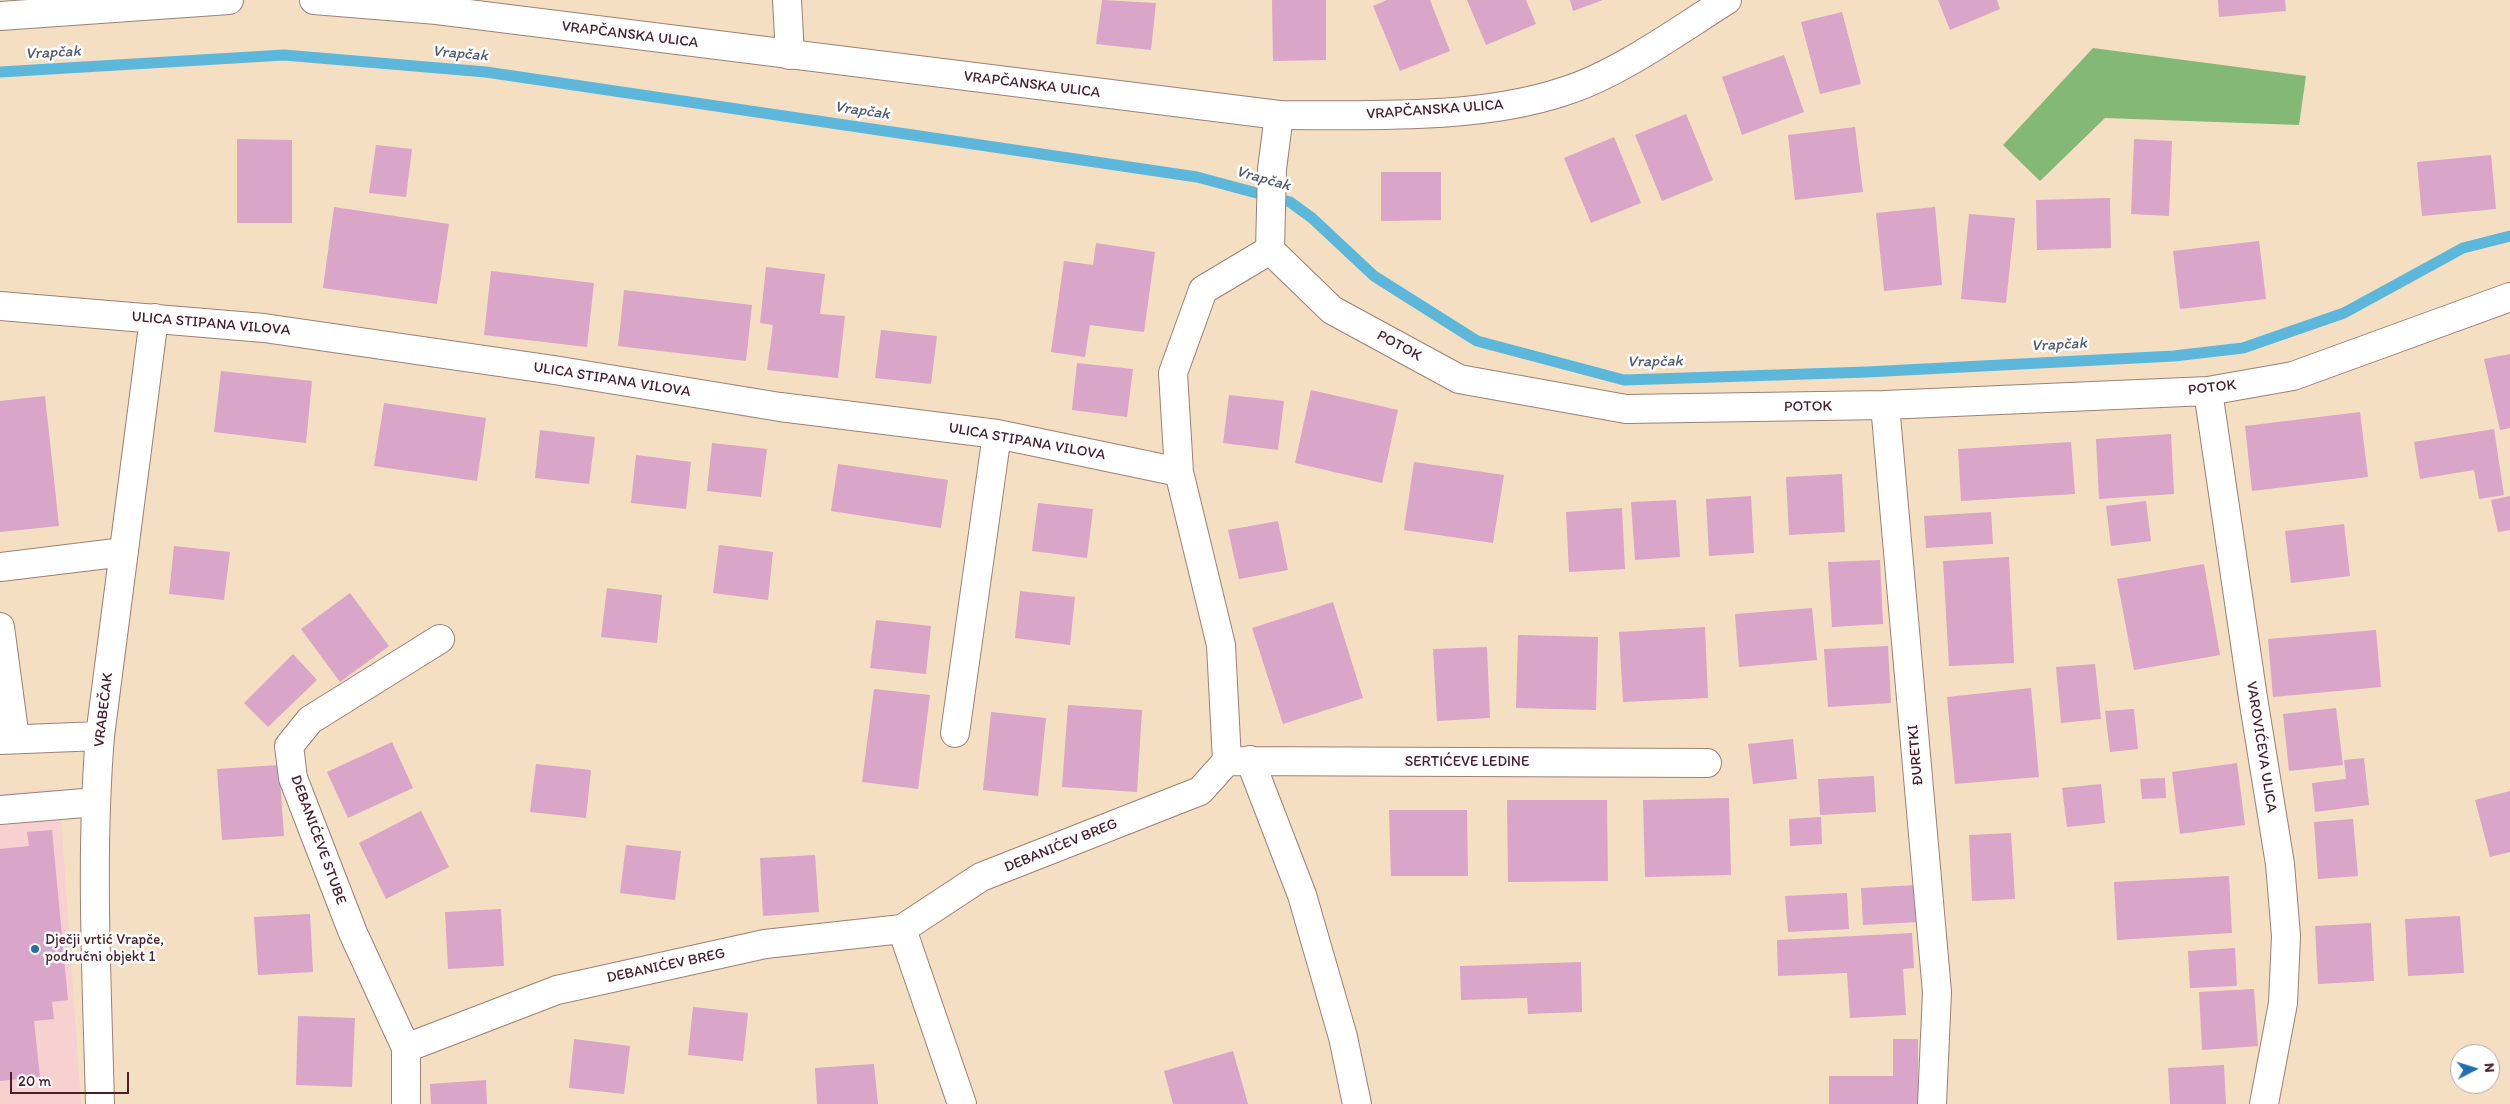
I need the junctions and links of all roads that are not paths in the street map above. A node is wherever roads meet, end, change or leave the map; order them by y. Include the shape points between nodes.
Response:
1 (229, 0) edge
2 (314, 0) edge
3 (787, 0) edge
4 (1727, 0) edge
5 (368, 1) edge
6 (0, 16) edge
7 (790, 55) junction
8 (1279, 115) junction
9 (1270, 250) junction
10 (2510, 297) edge
11 (0, 306) edge
12 (41, 311) junction
13 (154, 318) junction
14 (0, 323) edge
15 (2208, 391) junction
16 (1885, 405) junction
17 (998, 434) junction
18 (1179, 472) junction
19 (124, 552) junction
20 (0, 567) edge
21 (0, 627) edge
22 (440, 639) dead end
23 (955, 733) dead end
24 (100, 736) junction
25 (7, 740) edge
26 (1238, 760) junction
27 (1707, 764) dead end
28 (96, 802) junction
29 (0, 810) edge
30 (902, 929) junction
31 (406, 1048) junction
32 (100, 1104) edge
33 (406, 1104) edge
34 (962, 1104) edge
35 (1357, 1104) edge
36 (1932, 1104) edge
37 (2264, 1104) edge

1 - 6 street
2 - 5 street, VRAPČANSKA ULICA
3 - 7 street
4 - 8 street, VRAPČANSKA ULICA via 1642,52 1566,91 1511,105 1448,111 1396,115
5 - 7 street, VRAPČANSKA ULICA
7 - 8 street, VRAPČANSKA ULICA
8 - 9 street via 1272,169
9 - 16 street, POTOK via 1332,310 1459,379 1626,410
9 - 18 street via 1203,290 1174,373
10 - 15 street, POTOK via 2292,376
11 - 12 street, ULICA STIPANA VILOVA
12 - 13 street, ULICA STIPANA VILOVA
12 - 14 street, ULICA STIPANA VILOVA
13 - 17 street, ULICA STIPANA VILOVA via 264,328 780,407
13 - 19 street, VRABEČAK
15 - 16 street, POTOK
15 - 37 street, VAROVIĆEVA ULICA via 2252,698 2280,864 2286,936 2283,1003
16 - 36 street, ĐURETKI via 1937,992
17 - 18 street, ULICA STIPANA VILOVA
17 - 23 street
18 - 26 street via 1221,645
19 - 20 street
19 - 24 street, VRABEČAK
21 - 25 street
22 - 31 street, DEBANIĆEVE STUBE via 310,720 289,746 293,778 353,933
24 - 25 street
24 - 28 street, VRABEČAK
26 - 27 street, SERTIĆEVE LEDINE
26 - 30 street, DEBANIĆEV BREG via 1200,791 981,877
26 - 35 street via 1302,895 1344,1037
28 - 29 street
28 - 32 street, VRABEČAK
30 - 31 street, DEBANIĆEV BREG via 765,944 557,990
30 - 34 street
31 - 33 street

